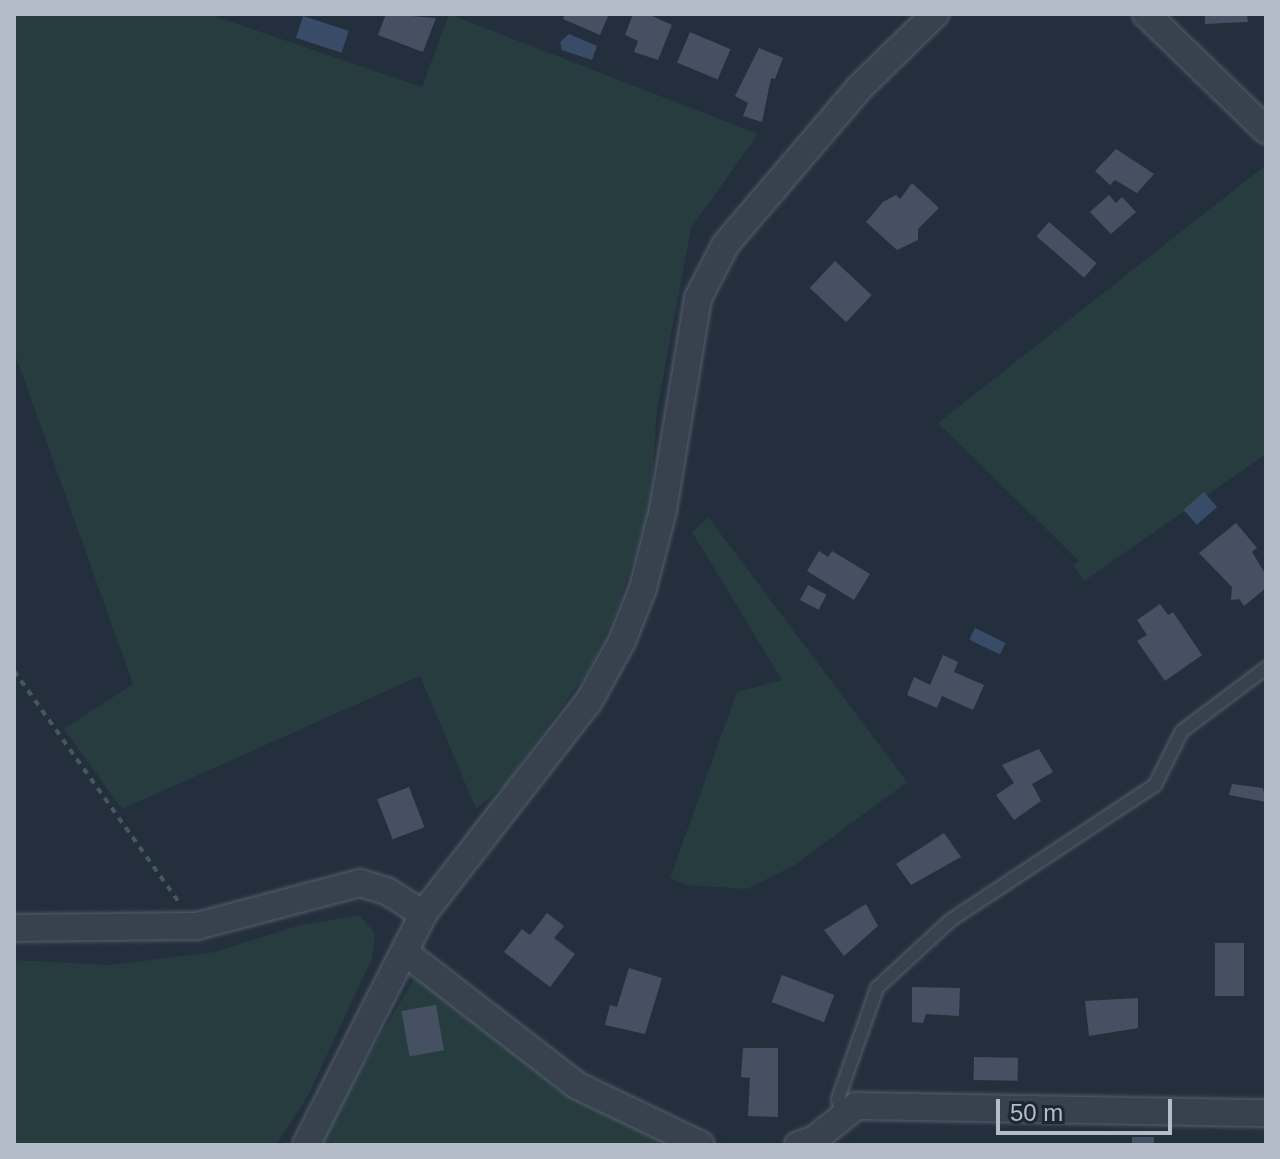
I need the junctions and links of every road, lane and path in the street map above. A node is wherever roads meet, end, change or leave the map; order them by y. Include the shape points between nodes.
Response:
1 (935, 14) edge
2 (1146, 14) edge
3 (1266, 130) edge
4 (1266, 668) edge
5 (14, 671) edge
6 (423, 914) junction
7 (197, 926) junction
8 (14, 928) edge
9 (407, 954) junction
10 (841, 1113) junction
11 (1266, 1113) edge
12 (810, 1143) edge
13 (306, 1145) edge
14 (701, 1145) edge

1 - 6 street via 860,87 726,244 698,298 663,510 643,588 622,641 589,701
2 - 3 street
4 - 10 lane via 1182,731 1155,785 951,920 877,988 838,1099
5 - 7 path
6 - 7 street via 387,891 360,883
6 - 9 street
7 - 8 street
9 - 13 street
9 - 14 street via 578,1086
10 - 11 street via 856,1106
10 - 12 street

